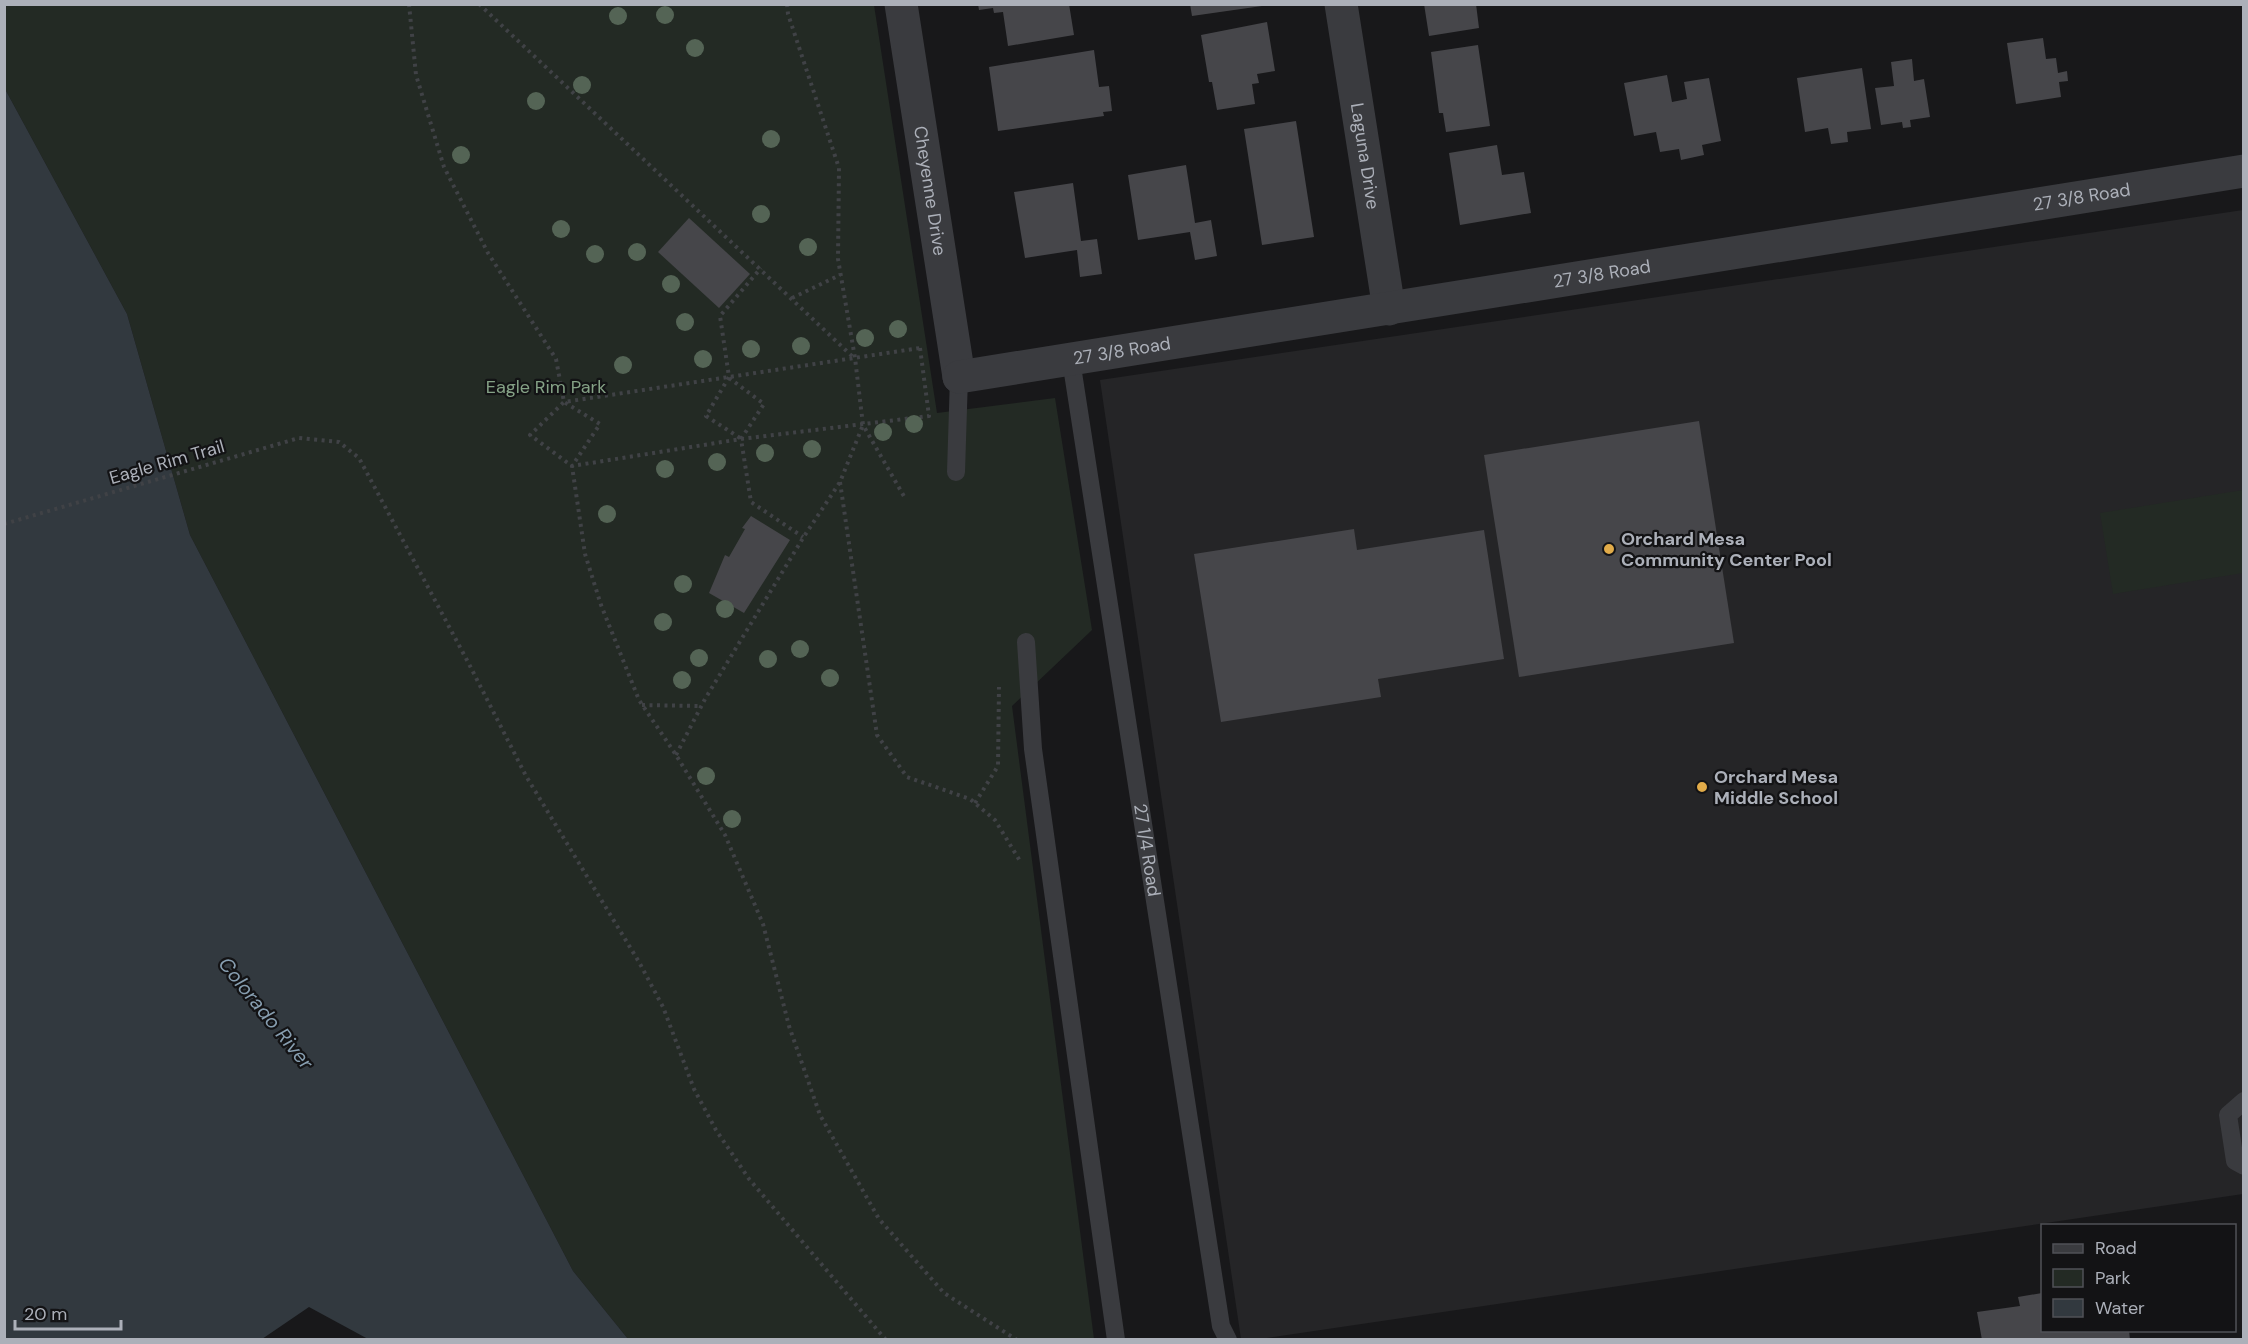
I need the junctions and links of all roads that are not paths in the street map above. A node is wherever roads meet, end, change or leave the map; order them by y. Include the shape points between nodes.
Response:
1 (901, 4) edge
2 (1341, 4) edge
3 (2244, 171) edge
4 (1389, 309) junction
5 (1071, 360) junction
6 (959, 377) junction
7 (956, 472) dead end
8 (1026, 642) dead end
9 (2244, 1101) edge
10 (2244, 1166) edge
11 (1116, 1340) edge
12 (1228, 1340) edge

1 - 6 street, Cheyenne Drive
2 - 4 street, Laguna Drive
3 - 4 street, 27 3/8 Road
4 - 5 street, 27 3/8 Road
5 - 6 street, 27 3/8 Road
5 - 12 lane, 27 1/4 Road via 1221,1326
6 - 7 lane
8 - 11 lane via 1033,749
9 - 10 lane via 2228,1115 2235,1161

